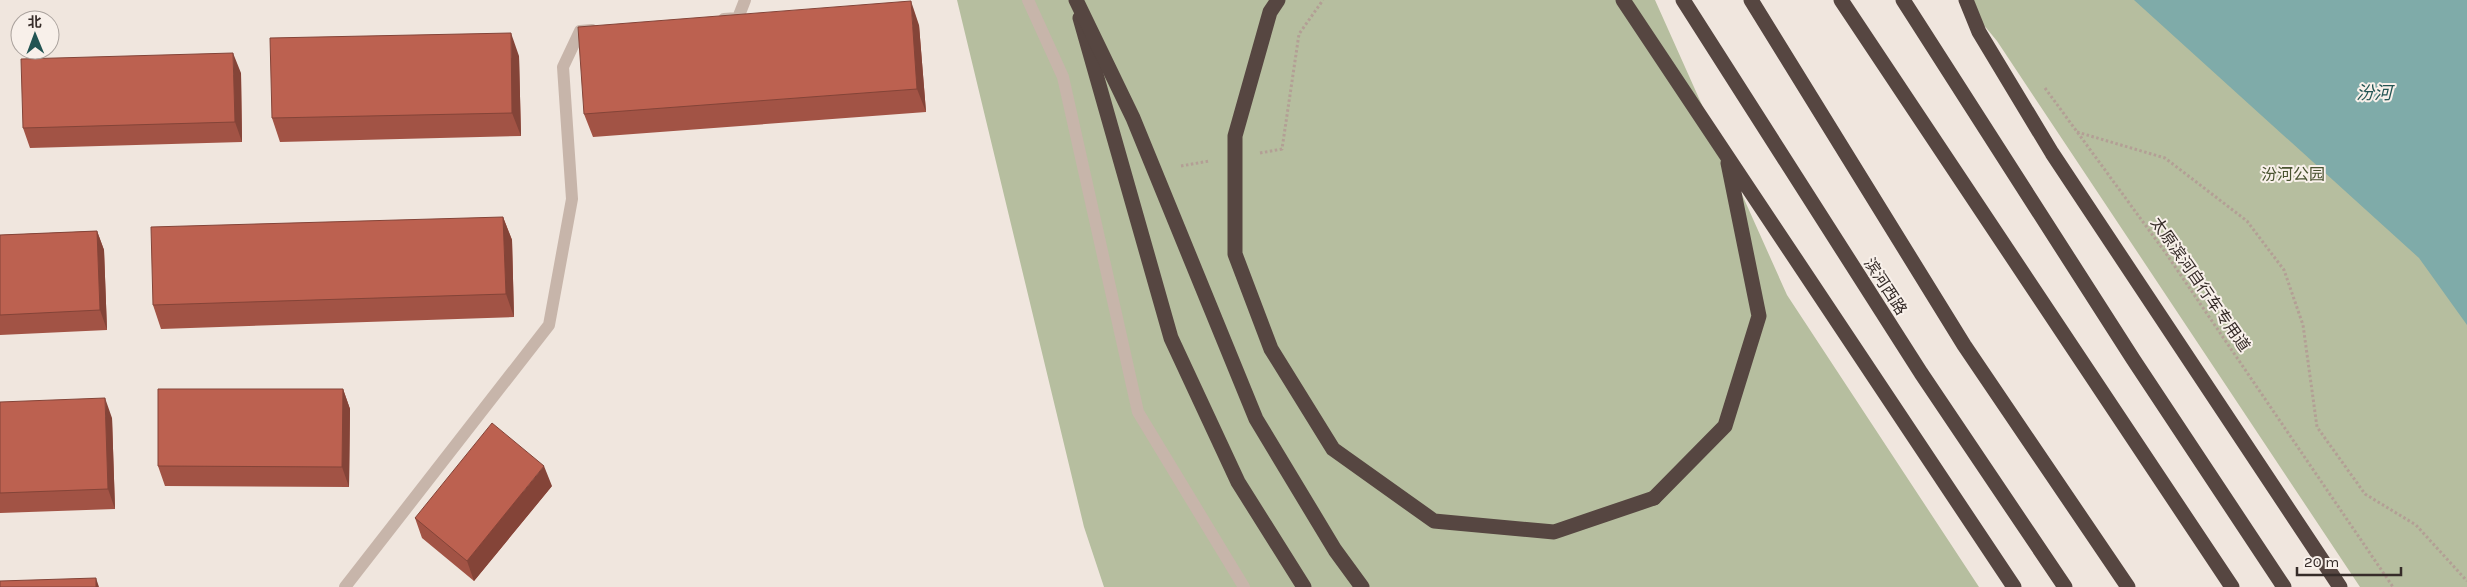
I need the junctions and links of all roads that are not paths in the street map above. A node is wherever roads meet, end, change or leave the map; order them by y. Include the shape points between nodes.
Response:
1 (745, 0) edge
2 (1028, 0) edge
3 (1075, 0) edge
4 (1278, 0) edge
5 (1623, 0) edge
6 (1683, 0) edge
7 (1751, 0) edge
8 (1841, 0) edge
9 (1903, 0) edge
10 (1966, 0) edge
11 (708, 20) edge
12 (609, 28) edge
13 (1727, 157) junction
14 (345, 587) edge
15 (1244, 587) edge
16 (1304, 587) edge
17 (1362, 587) edge
18 (2014, 587) edge
19 (2065, 587) edge
20 (2128, 587) edge
21 (2232, 587) edge
22 (2284, 587) edge
23 (2340, 587) edge

1 - 11 street via 738,18
2 - 15 street via 1063,77 1138,412
3 - 16 highway via 1171,338 1238,482
3 - 17 highway, bridge via 1133,118 1256,419 1335,550
4 - 13 highway, bridge via 1270,12 1235,136 1235,254 1271,349 1333,449 1434,521 1554,532 1654,498 1725,426 1759,316
5 - 13 highway
6 - 19 highway, 滨河西路 via 1916,365
7 - 20 highway via 1964,345
8 - 21 highway
9 - 22 highway via 2133,359
10 - 23 highway via 1979,32 2052,153
12 - 14 street via 580,31 563,67 572,199 549,325
13 - 18 highway

